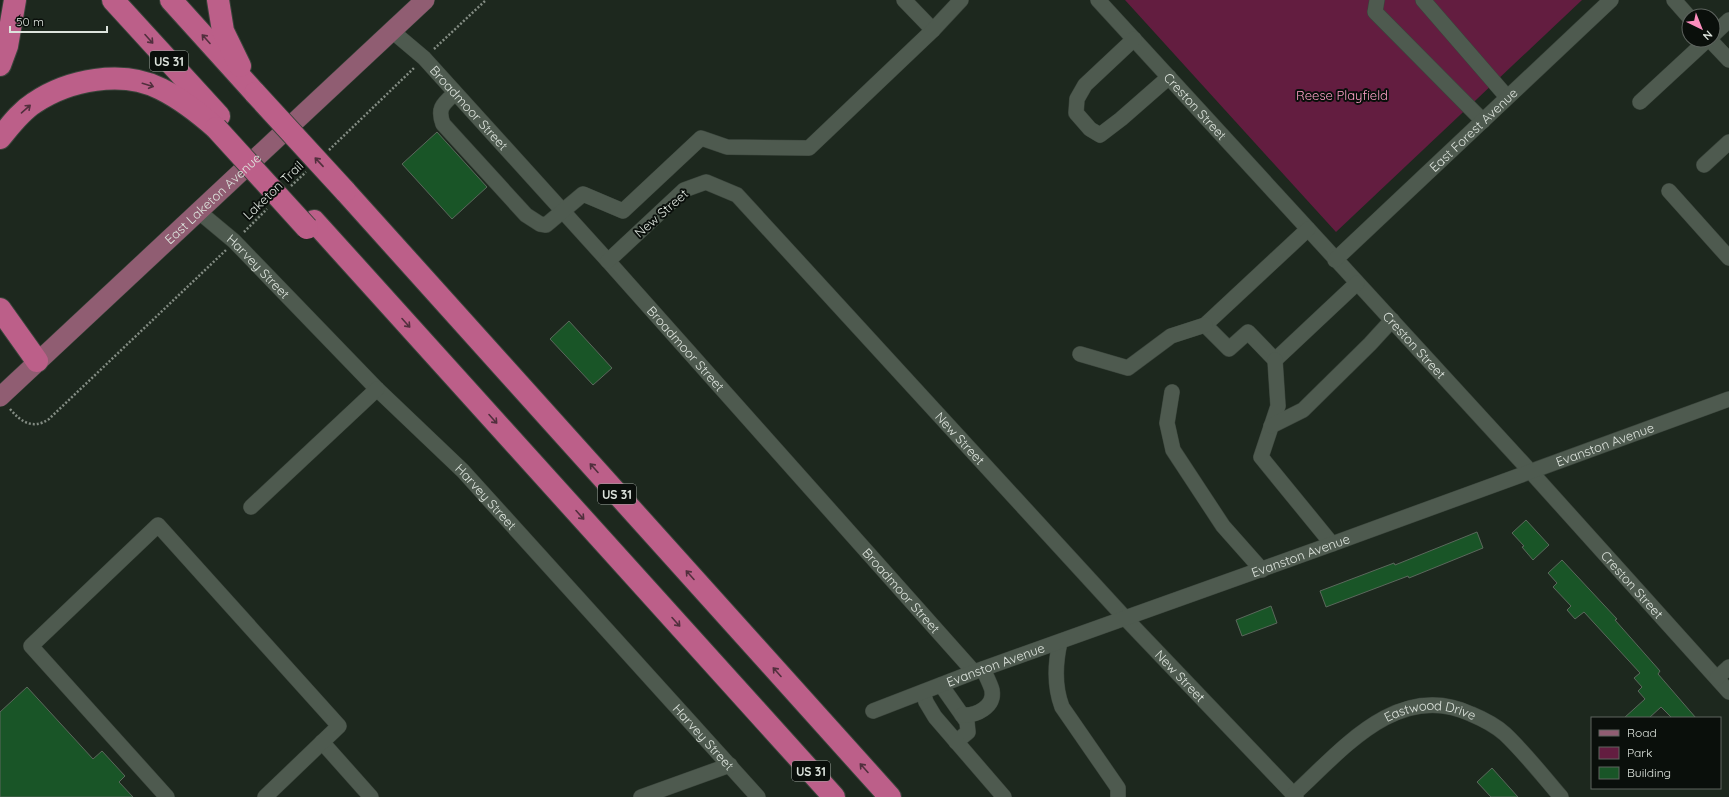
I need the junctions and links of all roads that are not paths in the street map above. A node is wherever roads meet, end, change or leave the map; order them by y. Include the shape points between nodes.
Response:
1 (15, 0) edge
2 (114, 0) edge
3 (171, 0) edge
4 (218, 0) edge
5 (425, 0) edge
6 (904, 0) edge
7 (961, 0) edge
8 (1098, 0) edge
9 (1377, 0) edge
10 (1423, 0) edge
11 (1611, 0) edge
12 (1674, 0) edge
13 (1681, 8) edge
14 (1729, 20) edge
15 (1721, 27) edge
16 (933, 30) junction
17 (392, 31) junction
18 (1134, 39) junction
19 (1699, 48) edge
20 (1716, 48) edge
21 (1729, 60) edge
22 (0, 65) edge
23 (1169, 77) junction
24 (253, 91) junction
25 (455, 93) junction
26 (1507, 97) junction
27 (1640, 102) dead end
28 (1483, 121) junction
29 (220, 125) junction
30 (0, 138) edge
31 (1729, 142) edge
32 (1704, 165) dead end
33 (1669, 191) dead end
34 (198, 211) junction
35 (562, 211) junction
36 (1308, 229) junction
37 (1729, 258) edge
38 (1336, 260) junction
39 (608, 261) junction
40 (1357, 283) junction
41 (0, 309) edge
42 (1392, 320) junction
43 (1205, 325) junction
44 (0, 331) edge
45 (1080, 354) dead end
46 (1274, 360) junction
47 (37, 361) junction
48 (377, 389) junction
49 (1172, 392) dead end
50 (1729, 399) edge
51 (5, 403) edge
52 (1271, 426) junction
53 (1531, 472) junction
54 (251, 507) dead end
55 (1332, 544) junction
56 (1262, 570) junction
57 (1126, 619) junction
58 (1060, 642) junction
59 (1729, 667) edge
60 (978, 671) junction
61 (1717, 678) junction
62 (941, 685) junction
63 (923, 692) junction
64 (1729, 692) edge
65 (873, 711) dead end
66 (962, 715) junction
67 (322, 742) junction
68 (956, 742) junction
69 (730, 765) junction
70 (1295, 796) edge
71 (166, 797) edge
72 (266, 797) edge
73 (371, 797) edge
74 (641, 797) edge
75 (758, 797) edge
76 (834, 797) edge
77 (890, 797) edge
78 (1004, 797) edge
79 (1118, 797) edge
80 (1562, 797) edge

1 - 22 highway via 7,46
2 -> 29 highway, US 31
24 -> 3 highway, US 31
4 - 24 highway via 223,31
5 - 17 main road, East Laketon Avenue
6 - 16 street
7 - 16 street
8 - 18 street, Creston Street
9 - 28 street via 1375,12
10 - 26 street
11 - 26 street, East Forest Avenue
12 - 13 street
14 - 15 street
16 - 35 street via 809,148 727,147 701,138 623,211 583,194
17 - 25 street, Broadmoor Street via 424,58
17 - 34 main road, East Laketon Avenue
18 - 23 street, Creston Street
18 - 23 street via 1086,85 1077,99 1076,112 1090,129 1100,134
19 - 27 street
20 - 21 street
23 - 36 street, Creston Street
77 -> 24 highway, US 31, bridge
25 - 35 street, Broadmoor Street
25 - 35 street via 442,106 440,114 443,124 526,215 540,224 546,224
26 - 28 street, East Forest Avenue
28 - 38 street, East Forest Avenue
30 -> 29 highway via 33,103 57,90 99,80 124,79 160,88
29 -> 76 highway, US 31 via 310,224 391,307
31 - 32 street
33 - 37 street
34 - 47 main road, East Laketon Avenue
34 - 48 street, Harvey Street via 234,242
35 - 39 street, Broadmoor Street
36 - 38 street, Creston Street
36 - 43 street
38 - 40 street, Creston Street
39 - 57 street, New Street via 684,190 706,182 737,195
39 - 60 street, Broadmoor Street
40 - 42 street, Creston Street
40 - 46 street
41 - 47 highway
42 - 52 street via 1303,410
42 - 53 street, Creston Street
43 - 45 street via 1171,336 1128,368
43 - 46 street via 1229,349 1248,332
44 - 47 highway
46 - 52 street via 1278,406
47 - 51 main road, East Laketon Avenue
48 - 54 street
48 - 69 street, Harvey Street via 468,477
49 - 56 street via 1167,423 1173,450 1223,526
50 - 53 street, Evanston Avenue
52 - 55 street via 1261,458
53 - 55 street, Evanston Avenue
53 - 61 street, Creston Street
55 - 56 street, Evanston Avenue
56 - 57 street, Evanston Avenue
57 - 58 street, Evanston Avenue
57 - 70 street, New Street
58 - 60 street, Evanston Avenue
58 - 79 street via 1056,667 1060,702 1118,788
59 - 61 street
60 - 62 street, Evanston Avenue
60 - 66 street, Broadmoor Street via 992,690 990,701 979,713 971,716
61 - 64 street, Creston Street
62 - 63 street, Evanston Avenue
62 - 66 street
63 - 65 street, Evanston Avenue
63 - 68 street via 932,712
66 - 68 street via 967,722 968,732
67 - 71 street via 339,726 158,525 31,646
67 - 72 street
67 - 73 street
68 - 78 street
69 - 74 street
69 - 75 street, Harvey Street
70 - 80 street, Eastwood Drive via 1382,718 1403,709 1443,705 1462,709 1484,719 1504,734

